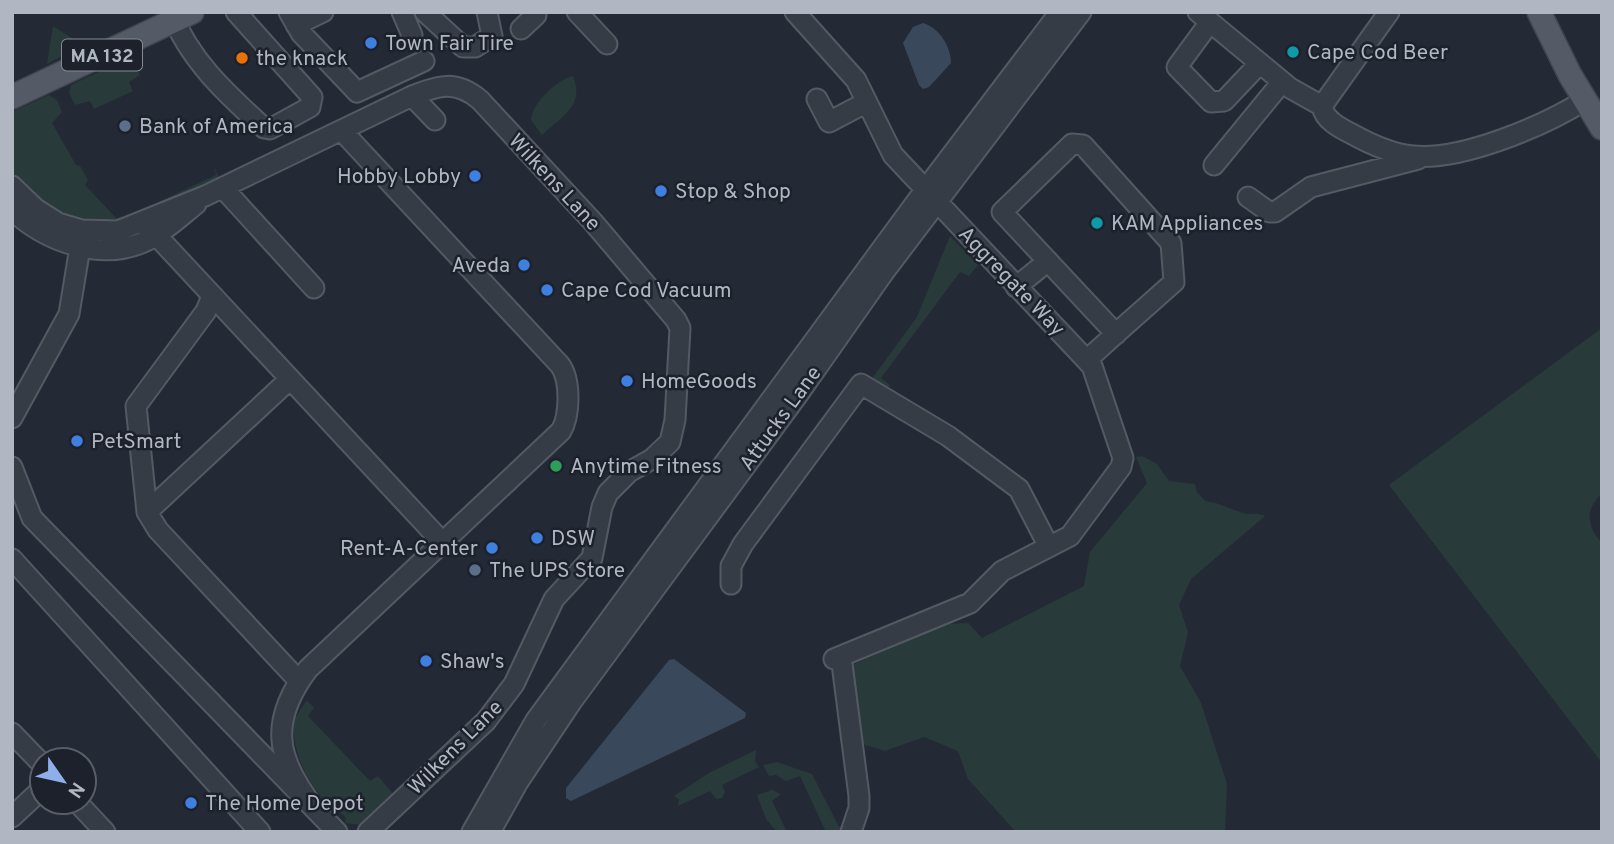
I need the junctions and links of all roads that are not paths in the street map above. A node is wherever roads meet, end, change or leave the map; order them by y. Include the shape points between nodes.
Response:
1 (236, 12) edge
2 (323, 12) edge
3 (402, 12) edge
4 (425, 12) edge
5 (487, 12) edge
6 (577, 12) edge
7 (795, 12) edge
8 (1060, 12) edge
9 (1081, 12) edge
10 (1389, 12) edge
11 (1539, 12) edge
12 (536, 13) edge
13 (179, 15) edge
14 (1204, 17) edge
15 (292, 19) edge
16 (522, 29) dead end
17 (412, 34) dead end
18 (607, 44) dead end
19 (424, 61) dead end
20 (1260, 63) junction
21 (1282, 82) junction
22 (412, 96) junction
23 (12, 97) edge
24 (817, 99) dead end
25 (1585, 100) junction
26 (867, 102) junction
27 (1322, 106) junction
28 (435, 120) dead end
29 (1602, 128) edge
30 (342, 131) junction
31 (1429, 156) junction
32 (1214, 165) dead end
33 (12, 186) edge
34 (223, 188) junction
35 (931, 196) junction
36 (1248, 197) dead end
37 (12, 210) edge
38 (150, 228) junction
39 (81, 239) junction
40 (1048, 261) junction
41 (1016, 287) junction
42 (314, 288) dead end
43 (212, 296) junction
44 (1116, 334) junction
45 (1087, 360) junction
46 (290, 379) junction
47 (12, 418) edge
48 (12, 467) edge
49 (147, 512) junction
50 (443, 542) junction
51 (1048, 545) junction
52 (12, 559) edge
53 (731, 584) dead end
54 (299, 681) junction
55 (12, 733) edge
56 (28, 750) edge
57 (28, 802) edge
58 (315, 808) junction
59 (90, 816) edge
60 (12, 817) edge
61 (105, 832) edge
62 (260, 832) edge
63 (337, 832) edge
64 (368, 832) edge
65 (472, 832) edge
66 (491, 832) edge
67 (851, 832) edge

1 - 13 street via 312,97 310,107 270,129 219,86
2 - 15 street
3 - 17 street
4 - 5 street via 463,47 475,47 492,36
6 - 18 street
7 - 26 street, Aggregate Way via 843,63
8 - 35 street, Attucks Lane
9 - 35 street, Attucks Lane
10 - 27 street
11 - 25 main road
12 - 16 street
13 - 23 main road, MA 132
14 - 20 street
14 - 20 street via 1177,67 1211,102 1224,101
15 - 19 street via 357,92
20 - 21 street
21 - 27 street
21 - 32 street
22 - 28 street
22 - 30 street, Wilkens Lane
22 - 64 street, Wilkens Lane via 452,85 480,100 671,314 680,328 675,420 666,447 608,493 592,558 552,602 507,694 486,721
24 - 26 street via 830,122
25 - 29 main road
25 - 31 street via 1538,126
26 - 35 street, Aggregate Way via 888,148
27 - 31 street via 1325,116 1362,139 1395,152
30 - 34 street, Wilkens Lane
30 - 50 street via 560,365 567,379 561,431
31 - 36 street via 1311,187 1275,212
33 - 39 street
34 - 38 street, Wilkens Lane
34 - 42 street
35 - 41 street, Aggregate Way
35 - 65 street, Attucks Lane via 536,720
35 - 66 street, Attucks Lane via 553,728
37 - 39 street via 46,235
38 - 39 street, Wilkens Lane
38 - 43 street
39 - 47 street via 69,314
40 - 41 street
40 - 44 street
40 - 44 street via 1002,212 1077,143 1171,243 1174,282
41 - 45 street, Aggregate Way
43 - 46 street
43 - 49 street via 206,311 136,407
44 - 45 street
45 - 51 street, Aggregate Way via 1099,383 1123,463 1072,533
46 - 49 street
46 - 50 street
48 - 58 street via 32,518
49 - 54 street via 158,530
50 - 54 street
51 - 53 street via 1020,489 948,436 861,384 743,544 731,566
51 - 67 street via 1002,570 970,603 838,657 859,796
52 - 62 street
54 - 58 street via 286,702 281,727 294,779
55 - 56 street
57 - 60 street
58 - 63 street
59 - 61 street

